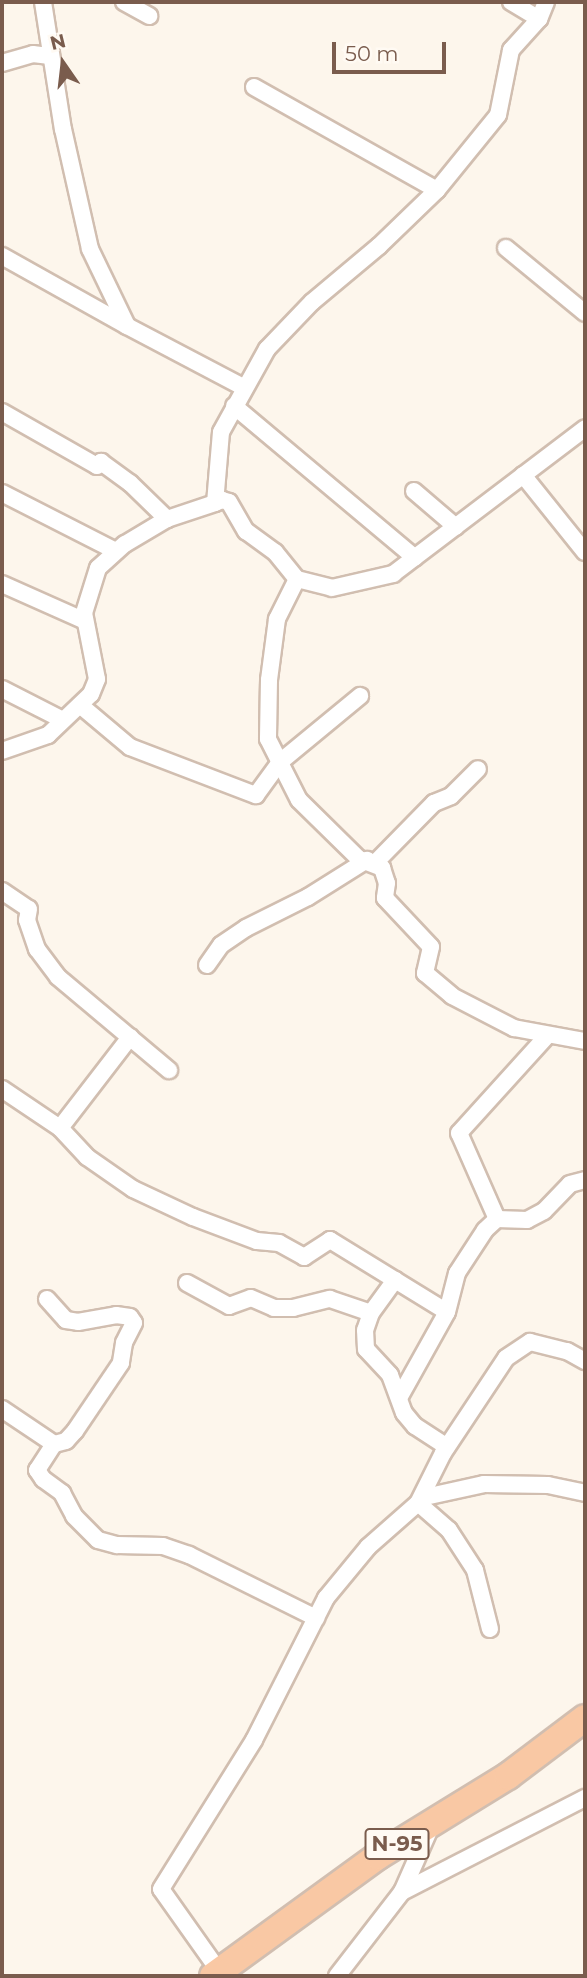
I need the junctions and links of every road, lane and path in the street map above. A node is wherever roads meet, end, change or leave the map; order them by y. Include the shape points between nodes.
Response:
1 (43, 2) edge
2 (124, 2) edge
3 (512, 2) edge
4 (547, 2) edge
5 (149, 16) dead end
6 (539, 19) junction
7 (50, 55) junction
8 (2, 63) edge
9 (254, 87) dead end
10 (436, 190) junction
11 (506, 248) dead end
12 (2, 257) edge
13 (585, 313) edge
14 (127, 326) junction
15 (245, 388) junction
16 (234, 406) junction
17 (2, 412) edge
18 (585, 428) edge
19 (523, 475) junction
20 (414, 491) dead end
21 (2, 493) edge
22 (215, 503) junction
23 (167, 519) junction
24 (456, 527) junction
25 (116, 551) junction
26 (585, 552) edge
27 (415, 558) junction
28 (297, 579) junction
29 (2, 584) edge
30 (85, 621) junction
31 (2, 689) edge
32 (359, 696) dead end
33 (80, 705) junction
34 (63, 720) junction
35 (2, 751) edge
36 (280, 762) junction
37 (478, 769) dead end
38 (370, 862) junction
39 (2, 891) edge
40 (207, 965) dead end
41 (547, 1036) junction
42 (130, 1037) junction
43 (585, 1041) edge
44 (169, 1070) dead end
45 (2, 1089) edge
46 (60, 1128) junction
47 (585, 1180) edge
48 (497, 1219) junction
49 (394, 1280) junction
50 (187, 1283) dead end
51 (47, 1299) dead end
52 (447, 1312) junction
53 (371, 1313) junction
54 (585, 1361) edge
55 (399, 1398) junction
56 (2, 1409) edge
57 (54, 1444) junction
58 (447, 1447) junction
59 (585, 1493) edge
60 (418, 1503) junction
61 (316, 1618) junction
62 (490, 1629) dead end
63 (585, 1718) edge
64 (585, 1798) edge
65 (433, 1822) junction
66 (402, 1892) junction
67 (216, 1974) edge
68 (337, 1976) edge

1 - 7 street
2 - 5 street
3 - 6 street
4 - 6 street
6 - 10 street via 511,50 498,115
7 - 8 street via 33,54
7 - 14 street via 90,249
9 - 10 street
10 - 15 street via 312,302 267,349
11 - 13 street
12 - 14 street
14 - 15 street
15 - 16 street
16 - 22 street via 221,432
16 - 27 street
17 - 23 street via 97,466 101,463 130,483
18 - 19 street
19 - 24 street
19 - 26 street
20 - 24 street
21 - 25 street
22 - 23 street
22 - 28 street via 229,502 246,531 275,552
23 - 25 street
24 - 27 street
25 - 30 street via 98,568
27 - 28 street via 393,574 332,587
28 - 36 street via 277,619 269,680 268,739
29 - 30 street
30 - 33 street via 97,679 92,694
31 - 34 street
32 - 36 street
33 - 34 street
33 - 36 street via 130,747 256,795
34 - 35 street via 48,735
36 - 38 street via 299,800 351,852
37 - 38 street
38 - 40 street via 246,928 221,945
38 - 41 street via 385,874 385,898 431,947 425,973 452,996 514,1028
39 - 42 street via 29,909 27,920 37,949 58,977
41 - 43 street
41 - 48 street via 459,1133
42 - 44 street
42 - 46 street
45 - 46 street
46 - 49 street via 96,1164 133,1189 193,1217 257,1241 279,1243 304,1257 330,1240
47 - 48 street via 570,1184 544,1211 527,1220
48 - 52 street via 457,1273
49 - 52 street
49 - 53 street
50 - 53 street via 229,1306 251,1298 274,1308 330,1299
51 - 57 street via 66,1320 116,1315 130,1317 134,1323 121,1363 75,1431 66,1441
52 - 55 street
53 - 55 street via 365,1330 366,1349 390,1375
54 - 58 street via 530,1342 506,1358
55 - 58 street via 415,1426
56 - 57 street
57 - 61 street via 37,1470 98,1539 117,1545 163,1546 189,1555
58 - 60 street
59 - 60 street via 548,1485 484,1484 425,1497
60 - 61 street via 368,1547 326,1598
60 - 62 street via 449,1530 475,1570
61 - 67 street via 254,1740 161,1889
63 - 65 highway, N-95 via 508,1776
64 - 66 street
65 - 66 street
65 - 67 highway, N-95 via 378,1856
66 - 68 street

